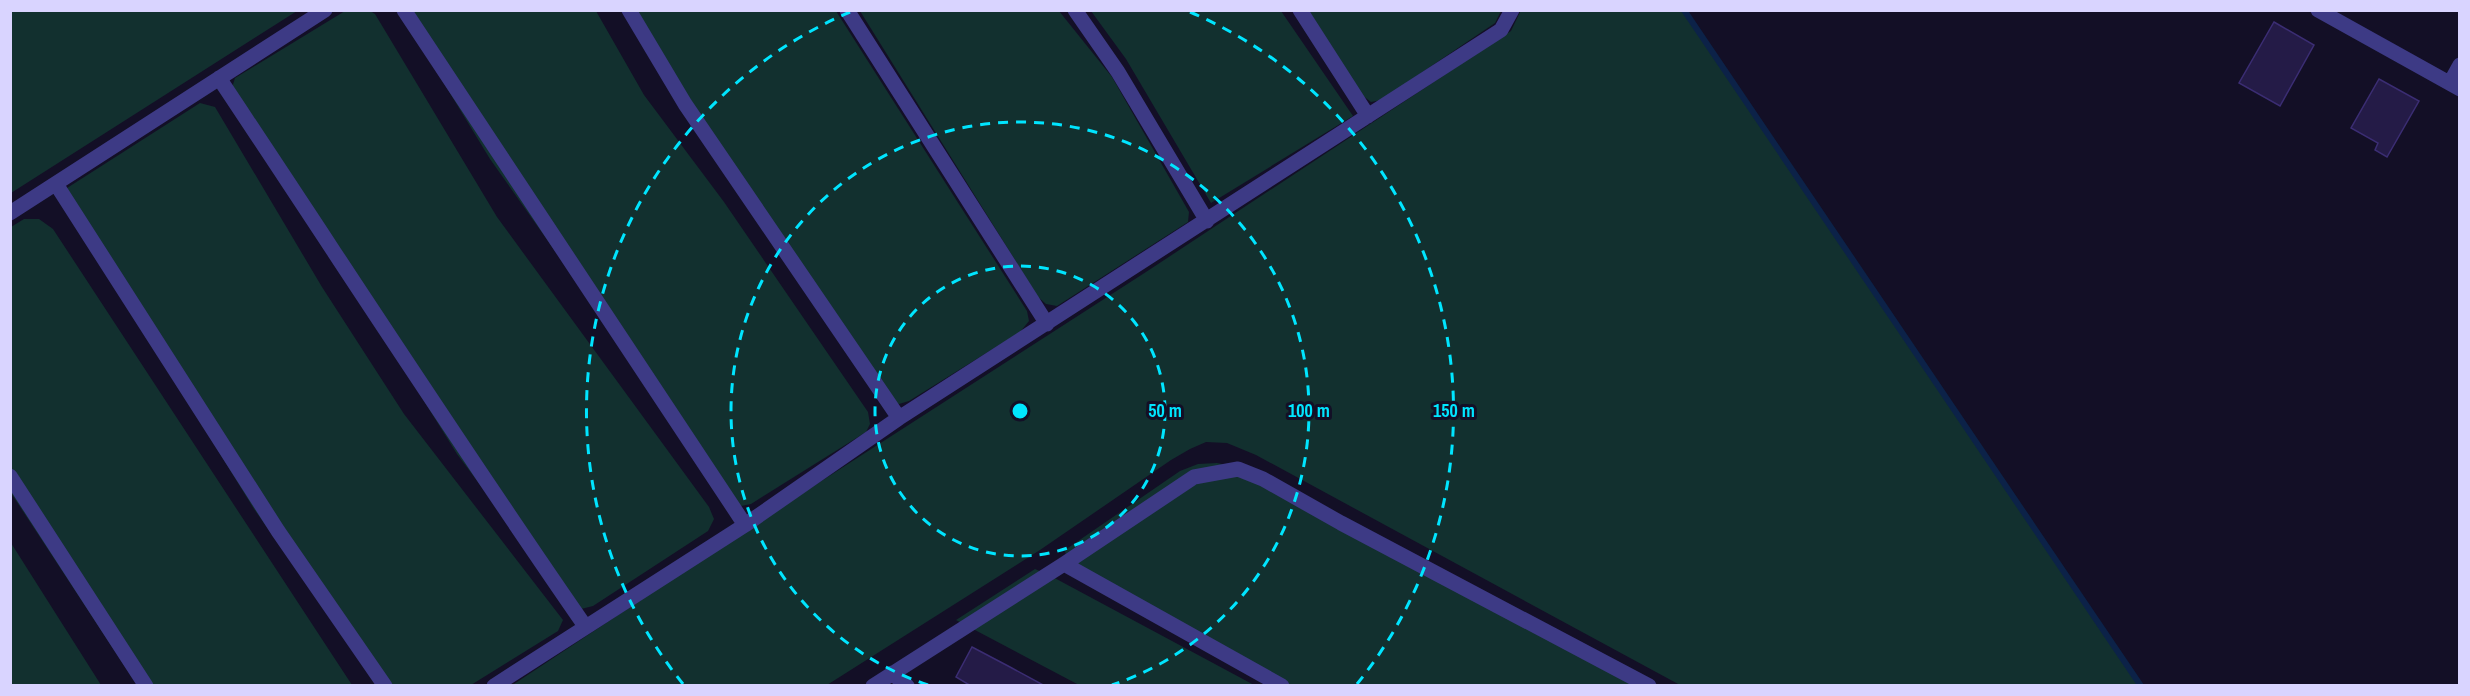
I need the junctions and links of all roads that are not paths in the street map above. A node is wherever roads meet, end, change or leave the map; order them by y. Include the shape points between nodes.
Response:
1 (325, 10) edge
2 (404, 10) edge
3 (629, 10) edge
4 (847, 10) edge
5 (1075, 10) edge
6 (1300, 10) edge
7 (1512, 10) edge
8 (2318, 10) edge
9 (2460, 65) edge
10 (219, 78) junction
11 (2455, 86) edge
12 (1368, 116) junction
13 (56, 184) junction
14 (10, 213) edge
15 (1207, 221) junction
16 (1047, 324) junction
17 (899, 418) junction
18 (10, 476) edge
19 (745, 525) junction
20 (1064, 564) junction
21 (585, 626) junction
22 (892, 673) junction
23 (146, 686) edge
24 (385, 686) edge
25 (494, 686) edge
26 (873, 686) edge
27 (907, 686) edge
28 (1282, 686) edge
29 (1649, 686) edge

1 - 10 street
2 - 19 street
3 - 17 street via 685,104
4 - 16 street
5 - 15 street via 1118,72
6 - 12 street
7 - 12 street via 1501,30
8 - 11 street
9 - 11 street
10 - 13 street
10 - 21 street via 468,458
12 - 15 street
13 - 14 street
13 - 24 street via 278,531
15 - 16 street
16 - 17 street
17 - 19 street
18 - 23 street
19 - 21 street
20 - 22 street
20 - 28 street
20 - 29 street via 1194,477 1238,469
21 - 25 street
22 - 26 street
22 - 27 street

